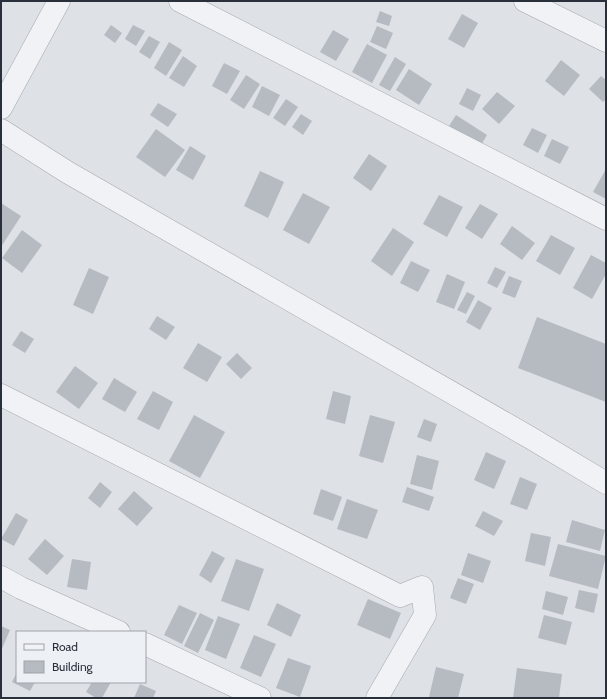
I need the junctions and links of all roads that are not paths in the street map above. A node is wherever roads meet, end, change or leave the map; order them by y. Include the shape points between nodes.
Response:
1 (60, 1) edge
2 (180, 1) edge
3 (525, 1) edge
4 (606, 41) edge
5 (1, 108) edge
6 (1, 130) edge
7 (606, 219) edge
8 (1, 395) edge
9 (606, 483) edge
10 (1, 577) edge
11 (117, 631) edge
12 (146, 644) edge
13 (260, 698) edge
14 (377, 698) edge

1 - 5 street
2 - 7 street
3 - 4 street
6 - 9 street via 67,172
8 - 14 street via 400,596 422,587 425,615
10 - 11 street
12 - 13 street

